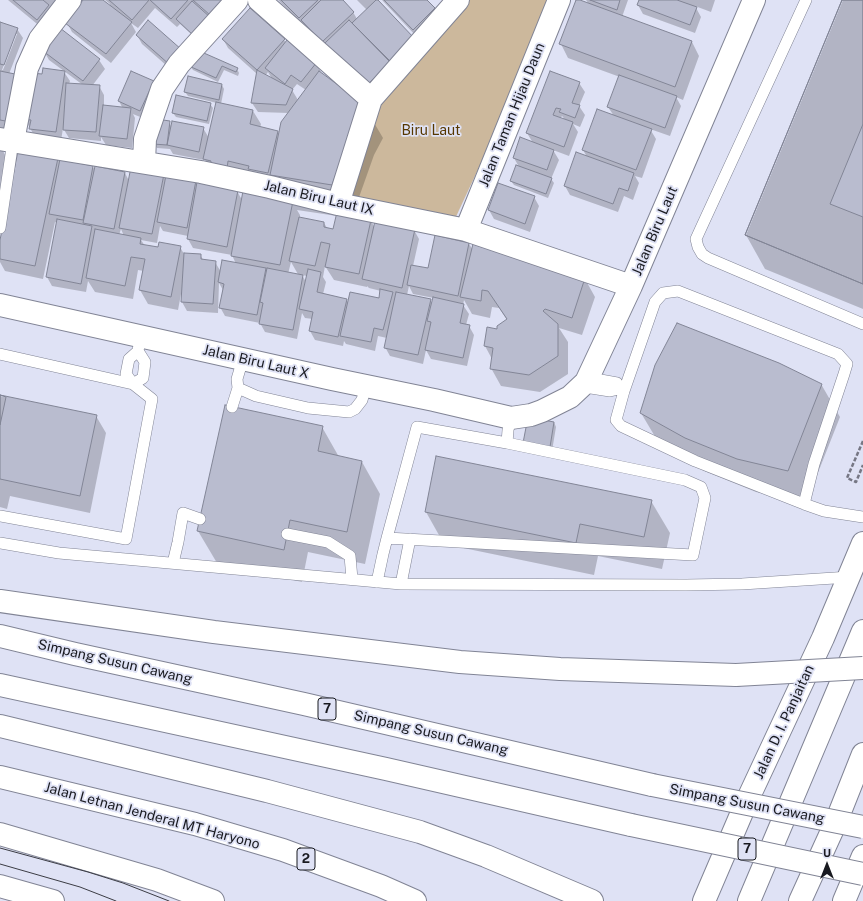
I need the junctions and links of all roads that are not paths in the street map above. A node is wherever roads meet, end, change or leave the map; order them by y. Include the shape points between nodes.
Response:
1 (70, 0) edge
2 (238, 0) edge
3 (259, 0) edge
4 (559, 0) edge
5 (754, 0) edge
6 (806, 0) edge
7 (448, 3) edge
8 (371, 99) junction
9 (6, 140) edge
10 (144, 162) junction
11 (338, 204) junction
12 (0, 228) edge
13 (466, 230) junction
14 (631, 286) junction
15 (0, 305) edge
16 (863, 324) edge
17 (140, 344) junction
18 (0, 354) edge
19 (243, 359) junction
20 (587, 383) junction
21 (133, 384) junction
22 (366, 386) junction
23 (238, 388) junction
24 (622, 390) junction
25 (232, 406) dead end
26 (511, 418) junction
27 (507, 443) junction
28 (804, 504) junction
29 (0, 516) edge
30 (863, 517) edge
31 (200, 519) dead end
32 (287, 534) dead end
33 (387, 538) junction
34 (410, 539) junction
35 (0, 543) edge
36 (863, 543) edge
37 (172, 563) junction
38 (850, 577) junction
39 (352, 579) junction
40 (377, 582) junction
41 (401, 584) junction
42 (0, 601) edge
43 (863, 631) edge
44 (0, 636) edge
45 (863, 668) edge
46 (0, 685) edge
47 (0, 726) edge
48 (863, 754) edge
49 (6, 780) edge
50 (863, 827) edge
51 (0, 834) edge
52 (863, 856) edge
53 (863, 874) edge
54 (0, 886) edge
55 (585, 898) edge
56 (704, 900) edge
57 (53, 901) edge
58 (213, 901) edge
59 (415, 901) edge
60 (749, 901) edge
61 (800, 901) edge
62 (844, 901) edge

1 - 9 main road via 40,39 27,68
2 - 10 main road via 179,64 162,89 145,139
3 - 8 main road
4 - 13 main road, Jalan Taman Hijau Daun
5 - 14 main road, Jalan Biru Laut
6 - 16 lane via 696,239 702,254 708,258
7 - 8 main road
8 - 11 main road
9 - 10 main road, Jalan Biru Laut IX
9 - 12 lane
10 - 11 main road, Jalan Biru Laut IX via 201,172
11 - 13 main road, Jalan Biru Laut IX
13 - 14 main road, Jalan Biru Laut IX
14 - 20 main road, Jalan Biru Laut
15 - 17 main road, Jalan Biru Laut X
17 - 19 main road, Jalan Biru Laut X
17 - 21 lane via 129,359 126,374
17 - 21 lane via 145,362 143,378
18 - 21 lane
19 - 22 main road, Jalan Biru Laut X
19 - 23 lane via 237,379
20 - 24 lane via 595,379 617,383
20 - 26 main road, Jalan Biru Laut via 570,397 556,404 531,415
21 - 29 lane via 152,399 126,539
22 - 23 lane via 362,400 349,412 308,408 256,396
22 - 26 main road, Jalan Biru Laut X
23 - 25 lane
24 - 28 lane via 616,420 621,426 695,461
24 - 28 lane via 655,302 663,292 678,291 838,354 846,364 844,374 814,464
26 - 27 lane
27 - 33 lane via 417,427
27 - 34 lane via 685,480 702,486 705,498 693,555
28 - 30 lane via 824,511
31 - 37 lane via 183,513
32 - 39 lane via 328,542 350,556
33 - 34 lane
33 - 40 lane
34 - 41 lane
35 - 37 lane via 59,553
36 - 38 main road, Jalan D. I. Panjaitan
37 - 39 lane
38 - 41 lane via 702,585
38 - 56 main road, Jalan D. I. Panjaitan
39 - 40 lane
40 - 41 lane
42 - 45 main road, bridge via 214,632 460,662 560,669 736,675
43 - 60 main road
44 - 50 main road, Simpang Susun Cawang / 7, bridge via 652,785
46 - 53 main road, 7, bridge
47 - 55 main road via 267,791 420,832 486,856
48 - 61 main road
49 - 59 main road, Jalan Letnan Jenderal MT Haryono / 2 via 202,826 283,850
51 - 58 main road via 158,880
52 - 62 main road
54 - 57 main road

